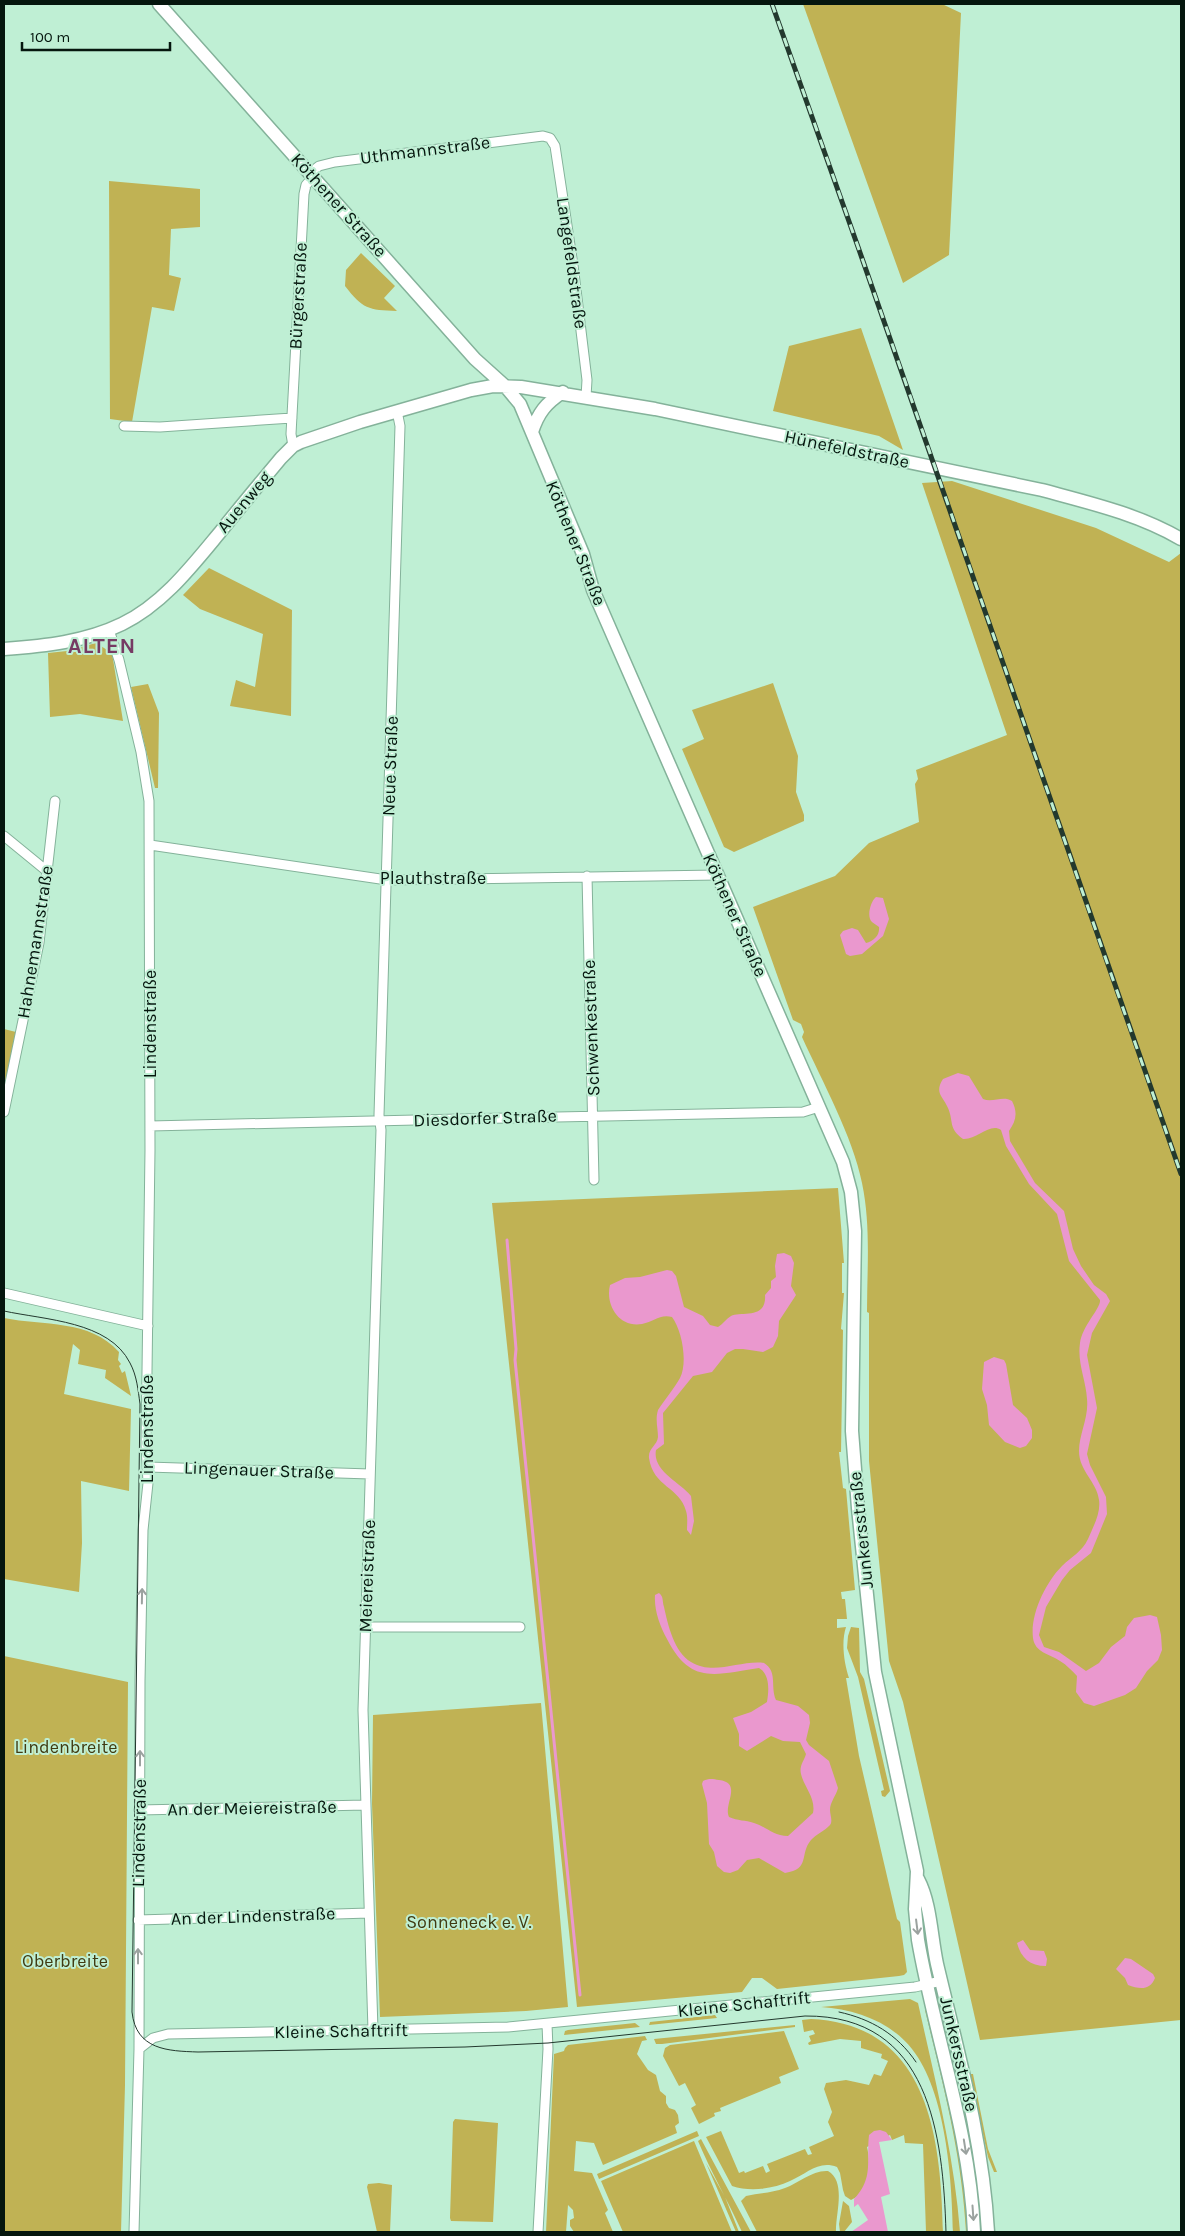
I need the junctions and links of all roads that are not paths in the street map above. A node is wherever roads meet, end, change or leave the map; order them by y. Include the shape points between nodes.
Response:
1 (159, 4) edge
2 (543, 136) joint
3 (312, 175) junction
4 (505, 386) junction
5 (563, 392) junction
6 (586, 397) junction
7 (397, 411) junction
8 (292, 418) junction
9 (124, 426) dead end
10 (532, 432) junction
11 (293, 446) junction
12 (1181, 539) edge
13 (109, 630) junction
14 (4, 649) edge
15 (55, 800) dead end
16 (4, 836) edge
17 (150, 845) junction
18 (48, 872) junction
19 (718, 875) junction
20 (586, 876) junction
21 (387, 880) junction
22 (819, 1107) junction
23 (4, 1112) edge
24 (593, 1114) junction
25 (380, 1122) junction
26 (150, 1126) junction
27 (848, 1177) joint
28 (594, 1180) dead end
29 (4, 1293) edge
30 (148, 1326) junction
31 (148, 1467) junction
32 (370, 1474) junction
33 (365, 1626) junction
34 (520, 1627) dead end
35 (365, 1805) junction
36 (139, 1810) junction
37 (918, 1879) junction
38 (368, 1913) junction
39 (138, 1920) junction
40 (941, 1981) junction
41 (928, 1984) junction
42 (547, 2024) junction
43 (373, 2030) junction
44 (138, 2049) junction
45 (134, 2232) edge
46 (538, 2232) edge
47 (974, 2232) edge
48 (988, 2232) edge

1 - 3 main road, Köthener Straße
2 - 3 street, Uthmannstraße via 325,164
2 - 6 street, Langefeldstraße via 550,138 555,146 588,380
3 - 4 main road, Köthener Straße via 475,359
3 - 8 street, Bürgerstraße via 304,194
4 - 5 main road, Hünefeldstraße
4 - 7 main road, Auenweg via 471,390
4 - 10 main road, Köthener Straße via 520,404
5 - 6 main road, Hünefeldstraße
5 - 10 main road via 544,406
6 - 12 main road, Hünefeldstraße via 1042,490 1143,519
7 - 11 main road, Auenweg
7 - 21 street, Neue Straße via 400,422
8 - 9 street via 160,427
8 - 11 street, Bürgerstraße
10 - 19 main road, Köthener Straße via 583,554 594,590
11 - 13 main road, Auenweg via 179,580 137,616
13 - 14 main road, Auenweg via 67,642
13 - 17 street, Lindenstraße via 147,781
15 - 18 street, Hahnemannstraße
16 - 18 street
17 - 21 street, Plauthstraße
17 - 26 street, Lindenstraße
18 - 23 street, Hahnemannstraße via 39,943
19 - 20 street, Plauthstraße
19 - 22 main road, Köthener Straße
20 - 21 street, Plauthstraße
20 - 24 street, Schwenkestraße
21 - 25 street, Neue Straße
22 - 24 street, Diesdorfer Straße via 803,1112
22 - 27 main road, Köthener Straße
24 - 25 street, Diesdorfer Straße
24 - 28 street, Schwenkestraße
25 - 26 street, Diesdorfer Straße
25 - 32 street, Meiereistraße
26 - 30 street, Lindenstraße
27 - 37 main road, Junkersstraße via 855,1231 854,1456 870,1620 878,1690
29 - 30 street
30 - 31 street, Lindenstraße
31 - 32 street, Lingenauer Straße
36 -> 31 street, Lindenstraße via 143,1539
32 - 33 street, Meiereistraße
33 - 34 street
33 - 35 street, Meiereistraße
35 - 36 street, An der Meiereistraße
35 - 38 street, Meiereistraße
36 - 39 street, Lindenstraße
37 - 40 main road, Junkersstraße via 924,1891
37 -> 41 main road, Junkersstraße via 916,1924
38 - 39 street, An der Lindenstraße
38 - 43 street, Meiereistraße
44 -> 39 street, Lindenstraße
40 - 41 street, Kleine Schaftrift
40 - 48 main road, Junkersstraße via 976,2126
41 - 42 street, Kleine Schaftrift
41 -> 47 main road, Junkersstraße via 963,2135
42 - 43 street, Kleine Schaftrift
42 - 46 street
43 - 44 street, Kleine Schaftrift via 168,2034 153,2038
44 - 45 street, Lindenstraße

